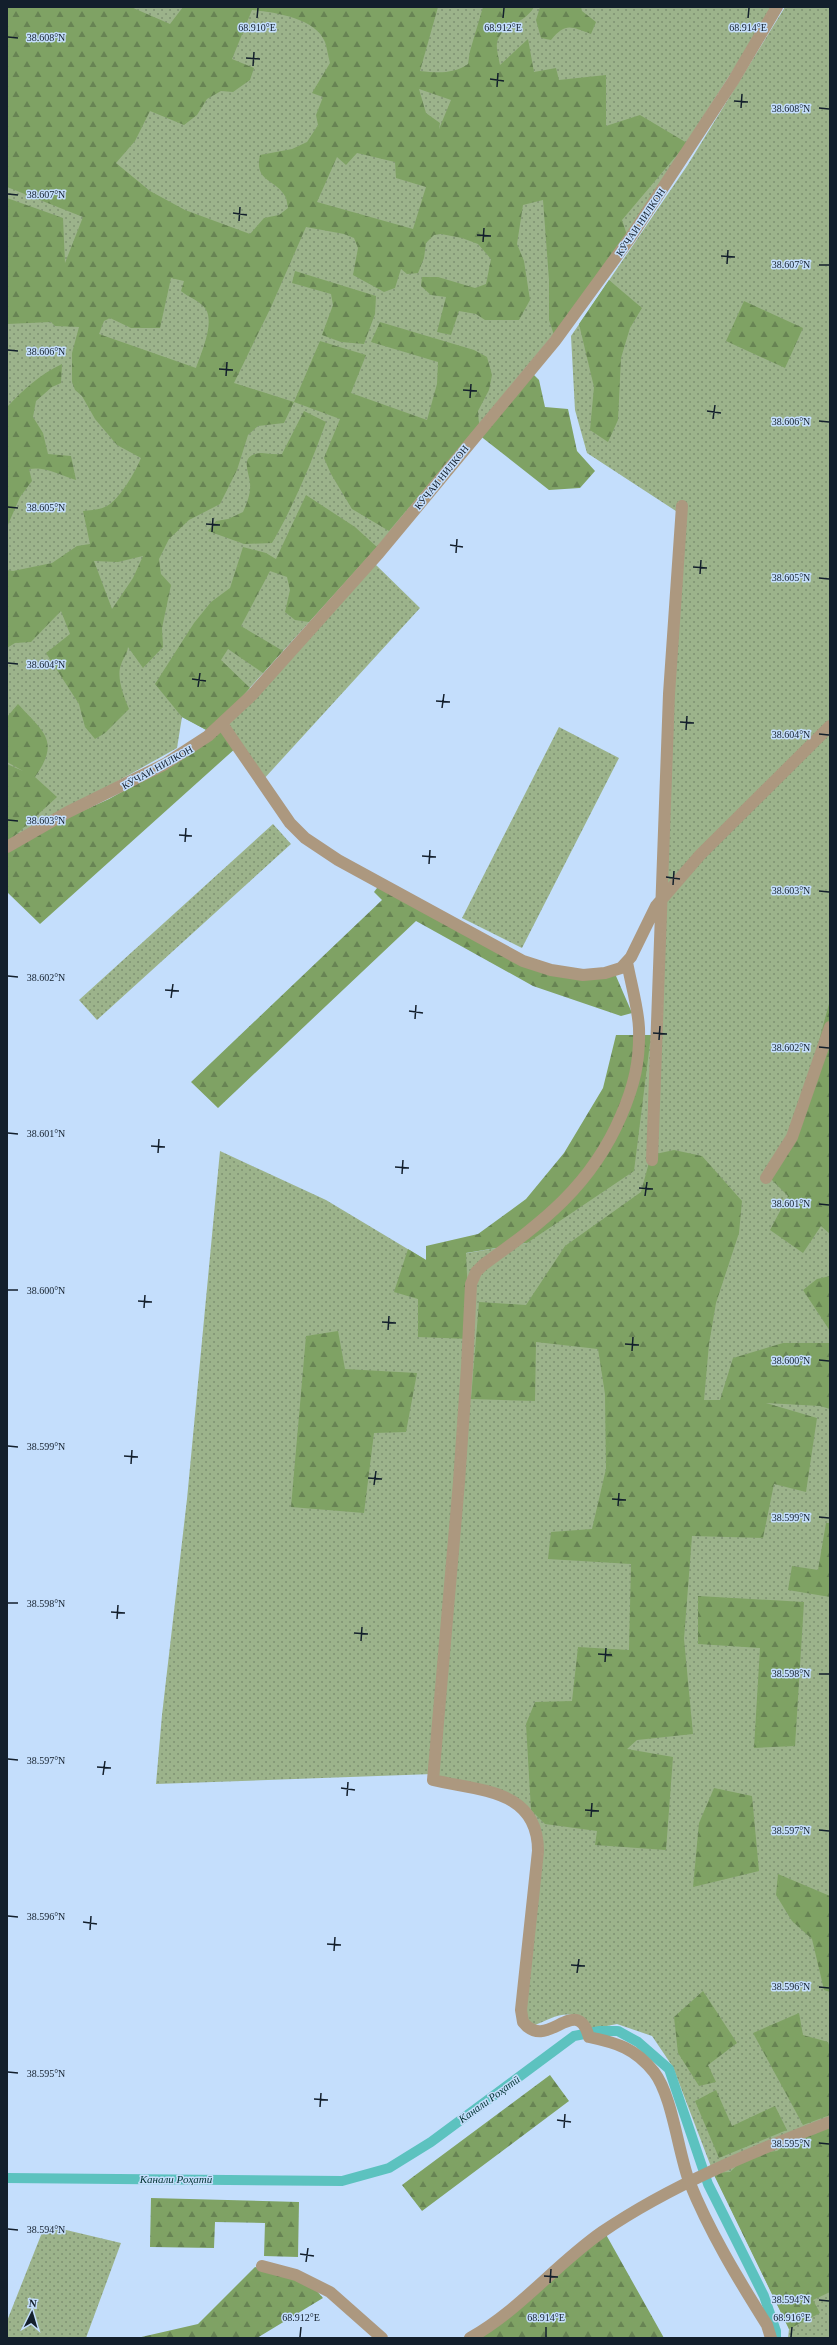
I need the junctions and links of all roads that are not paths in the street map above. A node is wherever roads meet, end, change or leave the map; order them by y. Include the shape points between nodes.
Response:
1 (776, 7) edge
2 (682, 506) dead end
3 (222, 724) junction
4 (830, 726) edge
5 (7, 847) edge
6 (662, 898) junction
7 (627, 962) junction
8 (830, 1028) edge
9 (652, 1160) dead end
10 (766, 1178) dead end
11 (830, 2122) edge
12 (692, 2181) junction
13 (262, 2266) dead end
14 (382, 2338) edge
15 (470, 2338) edge
16 (771, 2338) edge

1 - 3 street, КӮЧАИ НИЛКОН via 733,81 630,238 555,341 374,559
2 - 6 street via 669,694
3 - 5 street, КӮЧАИ НИЛКОН via 198,744 165,764 68,812
3 - 7 street via 290,823 305,838 338,860 536,966 573,974 594,975 616,970
4 - 6 street via 725,829
6 - 7 street via 652,911
6 - 9 street
7 - 12 street via 639,1021 637,1068 632,1090 616,1128 603,1154 568,1197 536,1226 483,1265 476,1272 471,1284 460,1474 433,1780 506,1797 519,1804 533,1818 538,1850 522,2017 526,2026 538,2031 551,2030 570,2020 577,2020 586,2029 589,2037 621,2045 645,2062 655,2074 666,2097 677,2142
8 - 10 street via 792,1136
11 - 12 street
12 - 15 street via 601,2233 511,2309
12 - 16 street via 722,2249 767,2325
13 - 14 street via 296,2275 330,2292

